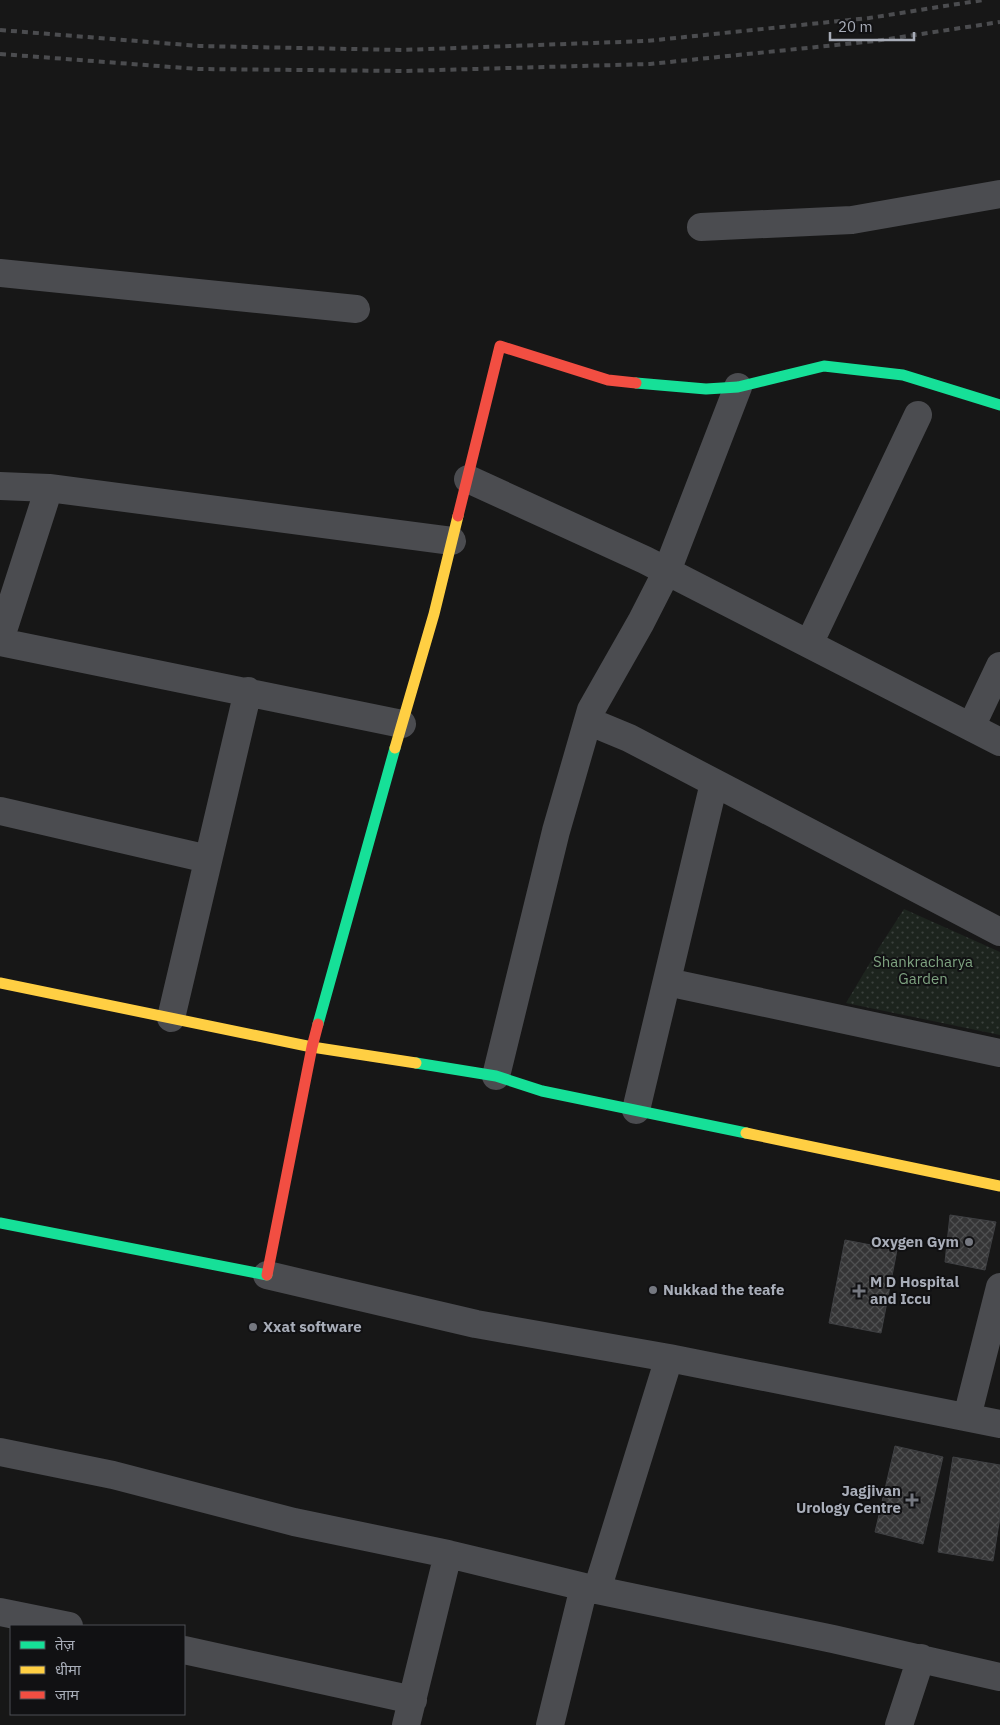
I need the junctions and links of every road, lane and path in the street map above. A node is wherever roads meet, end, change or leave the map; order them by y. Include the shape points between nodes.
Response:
1 (1000, 194) edge
2 (701, 227) dead end
3 (0, 273) edge
4 (356, 309) dead end
5 (738, 387) junction
6 (1000, 405) edge
7 (918, 415) dead end
8 (468, 479) junction
9 (0, 486) edge
10 (49, 488) junction
11 (452, 540) junction
12 (667, 571) junction
13 (0, 641) edge
14 (809, 644) junction
15 (1000, 666) edge
16 (248, 691) junction
17 (588, 721) junction
18 (402, 724) junction
19 (971, 727) junction
20 (1000, 742) edge
21 (714, 783) junction
22 (0, 811) edge
23 (208, 859) junction
24 (1000, 931) edge
25 (667, 982) junction
26 (0, 983) edge
27 (171, 1018) junction
28 (312, 1047) junction
29 (1000, 1053) edge
30 (496, 1076) junction
31 (636, 1110) junction
32 (1000, 1186) edge
33 (0, 1223) edge
34 (267, 1276) junction
35 (1000, 1287) edge
36 (670, 1358) junction
37 (967, 1417) junction
38 (1000, 1424) edge
39 (0, 1452) edge
40 (448, 1554) junction
41 (590, 1589) junction
42 (0, 1612) edge
43 (64, 1625) edge
44 (185, 1650) edge
45 (921, 1658) junction
46 (1000, 1677) edge
47 (410, 1712) edge
48 (550, 1725) edge
49 (899, 1725) edge

1 - 2 street via 852,220
3 - 4 street
5 - 6 street via 824,366 903,375
5 - 8 street via 706,389 608,380 500,346
5 - 12 street
7 - 14 street
8 - 11 street
8 - 12 street
9 - 10 street
10 - 11 street
10 - 13 street
11 - 18 street
12 - 14 street
12 - 17 street
13 - 16 street
14 - 19 street
15 - 19 street
16 - 18 street
16 - 23 street
17 - 21 street via 629,738
17 - 30 street via 556,831
18 - 28 street
19 - 20 street
21 - 24 street
21 - 25 street
22 - 23 street
23 - 27 street
25 - 29 street
25 - 31 street
26 - 27 street
27 - 28 street
28 - 30 street
28 - 34 street
30 - 31 street via 542,1090
31 - 32 street
33 - 34 street
34 - 36 street via 476,1324
35 - 37 street
36 - 37 street
36 - 41 street
37 - 38 street
39 - 40 street via 113,1475 294,1522
40 - 41 street
40 - 47 street
41 - 45 street
41 - 48 street
42 - 43 street
44 - 47 street
45 - 46 street
45 - 49 street

